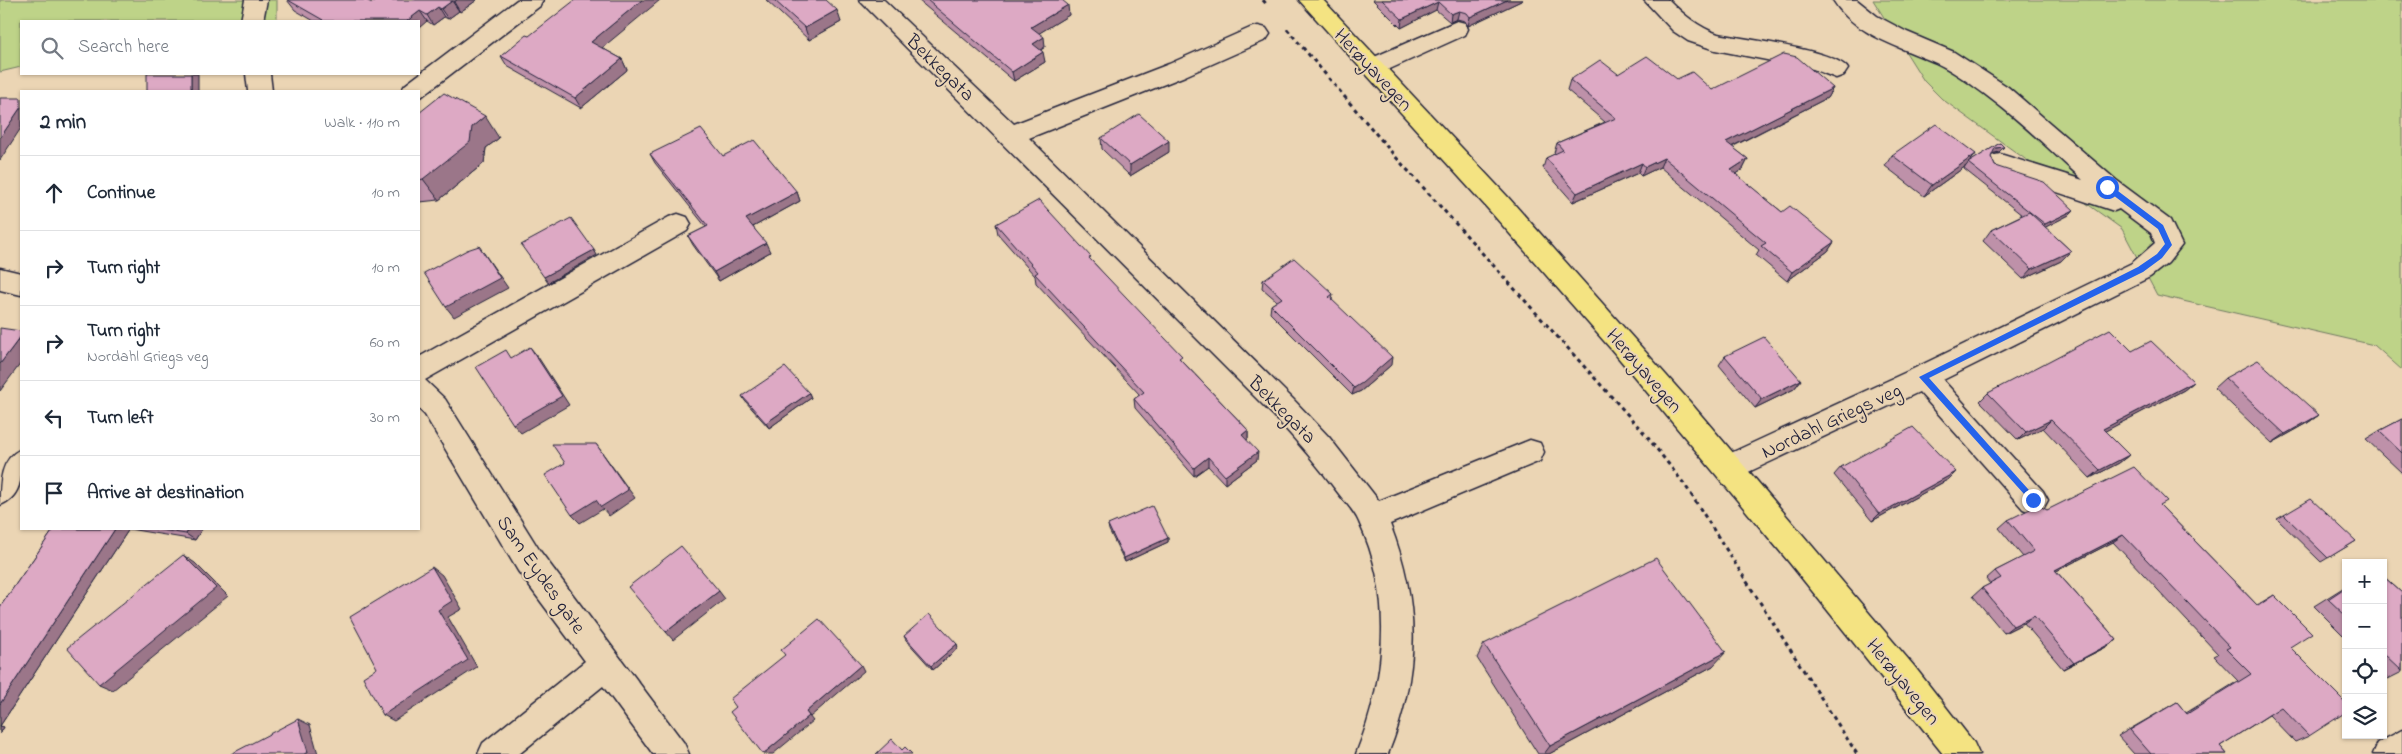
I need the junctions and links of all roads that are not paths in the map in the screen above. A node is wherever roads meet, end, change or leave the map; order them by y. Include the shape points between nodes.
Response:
1 (256, 0) edge
2 (532, 0) edge
3 (870, 0) edge
4 (1310, 0) edge
5 (1655, 0) edge
6 (1844, 0) edge
7 (252, 20) edge
8 (1457, 29) dead end
9 (1258, 34) dead end
10 (1374, 67) junction
11 (1836, 69) dead end
12 (258, 75) edge
13 (260, 90) edge
14 (414, 90) edge
15 (1012, 135) junction
16 (2000, 163) dead end
17 (2133, 208) junction
18 (678, 224) dead end
19 (0, 279) edge
20 (20, 284) edge
21 (420, 370) edge
22 (1923, 377) junction
23 (420, 391) edge
24 (1530, 452) dead end
25 (20, 463) edge
26 (1730, 467) junction
27 (0, 492) edge
28 (2033, 500) dead end
29 (1373, 517) junction
30 (606, 664) junction
31 (2402, 746) edge
32 (494, 754) edge
33 (673, 754) edge
34 (1372, 754) edge
35 (1963, 754) edge
36 (2389, 754) edge

1 - 7 street
2 - 14 street
3 - 15 street, Bekkegata
4 - 10 highway, Herøyavegen
5 - 11 street via 1696,35 1715,42 1817,61
6 - 17 street via 1869,22 1946,58 2000,93
8 - 10 street
9 - 15 street via 1177,70
10 - 26 highway, Herøyavegen
12 - 13 street
15 - 29 street, Bekkegata via 1319,444
16 - 17 street
17 - 22 street, Nordahl Griegs veg via 2161,227 2169,245 2160,256 2141,270
18 - 21 street
19 - 20 street
22 - 26 street, Nordahl Griegs veg
22 - 28 street
23 - 30 street, Sam Eydes gate via 435,407 529,560
24 - 29 street
25 - 27 street
26 - 35 highway, Herøyavegen
29 - 34 street, Bekkegata via 1388,558 1399,626 1393,696
30 - 32 street
30 - 33 street, Sam Eydes gate
31 - 36 street

